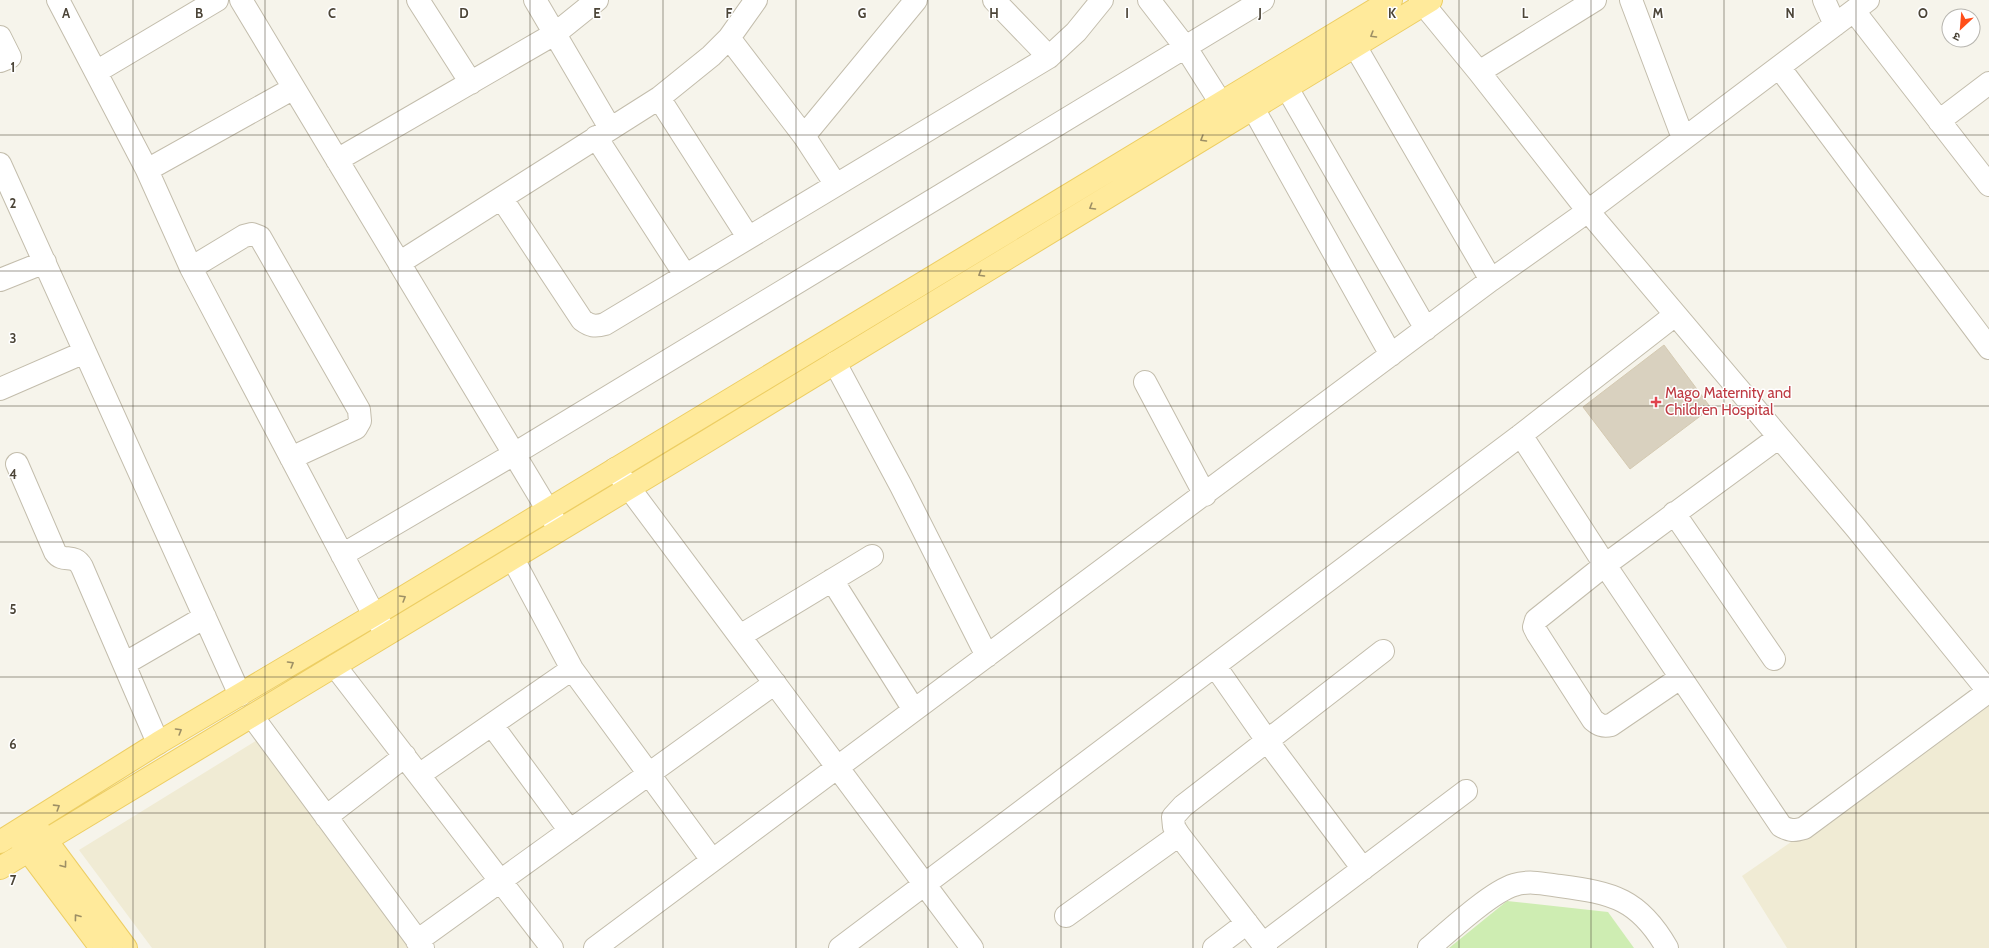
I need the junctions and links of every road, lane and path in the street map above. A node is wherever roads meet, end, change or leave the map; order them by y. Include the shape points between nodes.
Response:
1 (58, 0) edge
2 (217, 0) edge
3 (241, 0) edge
4 (418, 0) edge
5 (536, 0) edge
6 (597, 0) edge
7 (756, 0) edge
8 (916, 0) edge
9 (994, 0) edge
10 (1102, 0) edge
11 (1150, 0) edge
12 (1263, 0) edge
13 (1391, 0) edge
14 (1595, 0) edge
15 (1630, 0) edge
16 (1824, 0) edge
17 (1424, 2) edge
18 (1861, 6) edge
19 (1835, 25) junction
20 (556, 33) junction
21 (0, 37) edge
22 (729, 38) junction
23 (1355, 46) junction
24 (1186, 48) junction
25 (1049, 57) junction
26 (0, 61) edge
27 (1779, 67) junction
28 (96, 72) junction
29 (1479, 72) junction
30 (471, 83) junction
31 (1989, 83) edge
32 (294, 88) junction
33 (1287, 88) junction
34 (658, 98) junction
35 (1220, 103) junction
36 (1254, 108) junction
37 (1232, 121) junction
38 (1939, 121) junction
39 (603, 133) junction
40 (804, 136) junction
41 (1683, 138) junction
42 (337, 160) junction
43 (1, 168) edge
44 (147, 170) junction
45 (836, 185) junction
46 (1989, 186) edge
47 (502, 199) junction
48 (1588, 211) junction
49 (748, 237) junction
50 (45, 262) junction
51 (399, 263) junction
52 (191, 268) junction
53 (685, 276) junction
54 (0, 280) edge
55 (1491, 280) junction
56 (1675, 315) junction
57 (1426, 329) junction
58 (1989, 348) edge
59 (85, 352) junction
60 (1391, 355) junction
61 (835, 363) junction
62 (1144, 382) dead end
63 (0, 389) edge
64 (1521, 435) junction
65 (1779, 437) junction
66 (514, 454) junction
67 (291, 458) junction
68 (17, 464) dead end
69 (615, 469) junction
70 (630, 488) junction
71 (1205, 495) junction
72 (548, 510) junction
73 (1674, 513) junction
74 (560, 530) junction
75 (342, 555) junction
76 (872, 556) dead end
77 (513, 559) junction
78 (1605, 565) junction
79 (832, 580) junction
80 (374, 615) junction
81 (205, 617) junction
82 (387, 635) junction
83 (740, 636) junction
84 (1383, 651) dead end
85 (987, 656) junction
86 (1774, 659) dead end
87 (124, 664) junction
88 (336, 666) junction
89 (1215, 666) junction
90 (572, 669) junction
91 (1680, 678) junction
92 (775, 683) junction
93 (1989, 692) edge
94 (240, 695) junction
95 (914, 710) junction
96 (252, 716) junction
97 (492, 725) junction
98 (1268, 742) junction
99 (158, 743) junction
100 (405, 756) junction
101 (838, 767) junction
102 (649, 774) junction
103 (419, 775) junction
104 (1466, 791) dead end
105 (326, 817) junction
106 (570, 831) junction
107 (16, 833) edge
108 (1179, 836) junction
109 (45, 841) junction
110 (27, 852) junction
111 (712, 860) junction
112 (0, 868) edge
113 (1363, 869) junction
114 (500, 881) junction
115 (925, 885) junction
116 (1066, 916) dead end
117 (1247, 923) junction
118 (420, 944) edge
119 (1265, 946) edge
120 (100, 948) edge
121 (126, 948) edge
122 (552, 948) edge
123 (595, 948) edge
124 (840, 948) edge
125 (972, 948) edge
126 (1214, 948) edge
127 (1429, 948) edge
128 (1668, 948) edge

1 - 28 street
2 - 28 street
3 - 32 street
4 - 30 street
5 - 20 street
6 - 20 street
7 - 22 street
8 - 40 street
9 - 25 street
10 - 25 street via 1076,32
11 - 24 street
12 - 24 street
13 - 35 main road
14 - 29 street
15 - 41 street
16 - 19 street
17 -> 23 main road
17 - 29 street
18 - 19 street
18 - 38 street
19 - 27 street
20 - 30 street
20 - 39 street
21 - 26 street via 10,57
22 - 34 street via 711,56
22 - 40 street
23 - 33 main road
23 - 55 street
24 - 35 street
24 - 66 street
25 - 45 street
27 - 41 street
27 - 58 street
28 - 44 street
29 - 48 street
30 - 42 street
31 - 38 street
32 - 42 street
32 - 44 street
33 - 36 main road
33 - 57 street
34 - 39 street
34 - 49 street
35 - 37 street
35 - 69 main road
36 - 37 main road
36 - 60 street
37 -> 61 main road
38 - 46 street
39 - 47 street
39 - 53 street
40 - 45 street
41 - 48 street
42 - 51 street
43 - 50 street
44 - 52 street
45 - 49 street
47 - 51 street
47 - 53 street via 582,320 589,325 597,327 605,324
48 - 55 street
48 - 56 street
49 - 53 street
50 - 54 street
50 - 59 street
51 - 66 street
52 - 67 street
52 - 67 street via 244,236 252,234 260,237 359,410 360,421 356,428
55 - 57 street
56 - 64 street
56 - 65 street
57 - 60 street
59 - 63 street
59 - 81 street
60 - 71 street
61 - 70 main road
61 - 85 street
62 - 71 street
64 - 78 street
64 - 89 street
65 - 73 street
65 - 93 street
66 - 72 street
66 - 75 street
67 - 75 street
68 - 87 street via 55,552 63,558 78,560 82,567
69 - 70 street
69 - 72 main road
70 - 74 main road
70 - 83 street
71 - 85 street
72 - 74 street
80 -> 72 main road
73 - 78 street
73 - 86 street
74 - 77 main road
75 - 80 street
76 - 79 street
77 - 82 main road
77 - 90 street
78 - 91 street
78 - 91 street via 1542,614 1534,627 1593,720 1599,725 1611,725
79 - 83 street
79 - 95 street
80 - 82 street
94 -> 80 main road
81 - 87 street
81 - 94 street
82 - 88 main road
83 - 92 street
84 - 98 street
85 - 95 street
87 - 99 street
88 - 96 main road
88 - 100 street
89 - 98 street
89 - 115 street
90 - 97 street
90 - 102 street
91 - 93 street via 1781,826 1796,831 1804,828
92 - 101 street
92 - 102 street
99 -> 94 main road
95 - 101 street
96 - 105 street
96 - 109 main road
97 - 103 street
97 - 106 street
98 - 108 street via 1173,817
98 - 113 street
107 -> 99 main road
100 - 103 street
100 - 105 street
101 - 111 street
101 - 115 street
102 - 106 street
102 - 111 street
103 - 114 street
104 - 113 street
105 - 118 street
106 - 114 street
107 - 109 main road
107 - 110 main road
108 - 116 street
108 - 117 street
109 - 110 main road
109 -> 121 main road
110 - 112 main road
120 -> 110 main road
111 - 123 street
113 - 119 street
114 - 118 street
114 - 122 street
115 - 124 street
115 - 125 street
117 - 119 street
117 - 126 street
127 - 128 street via 1498,892 1515,884 1533,882 1583,889 1609,895 1626,903 1641,912 1656,928

